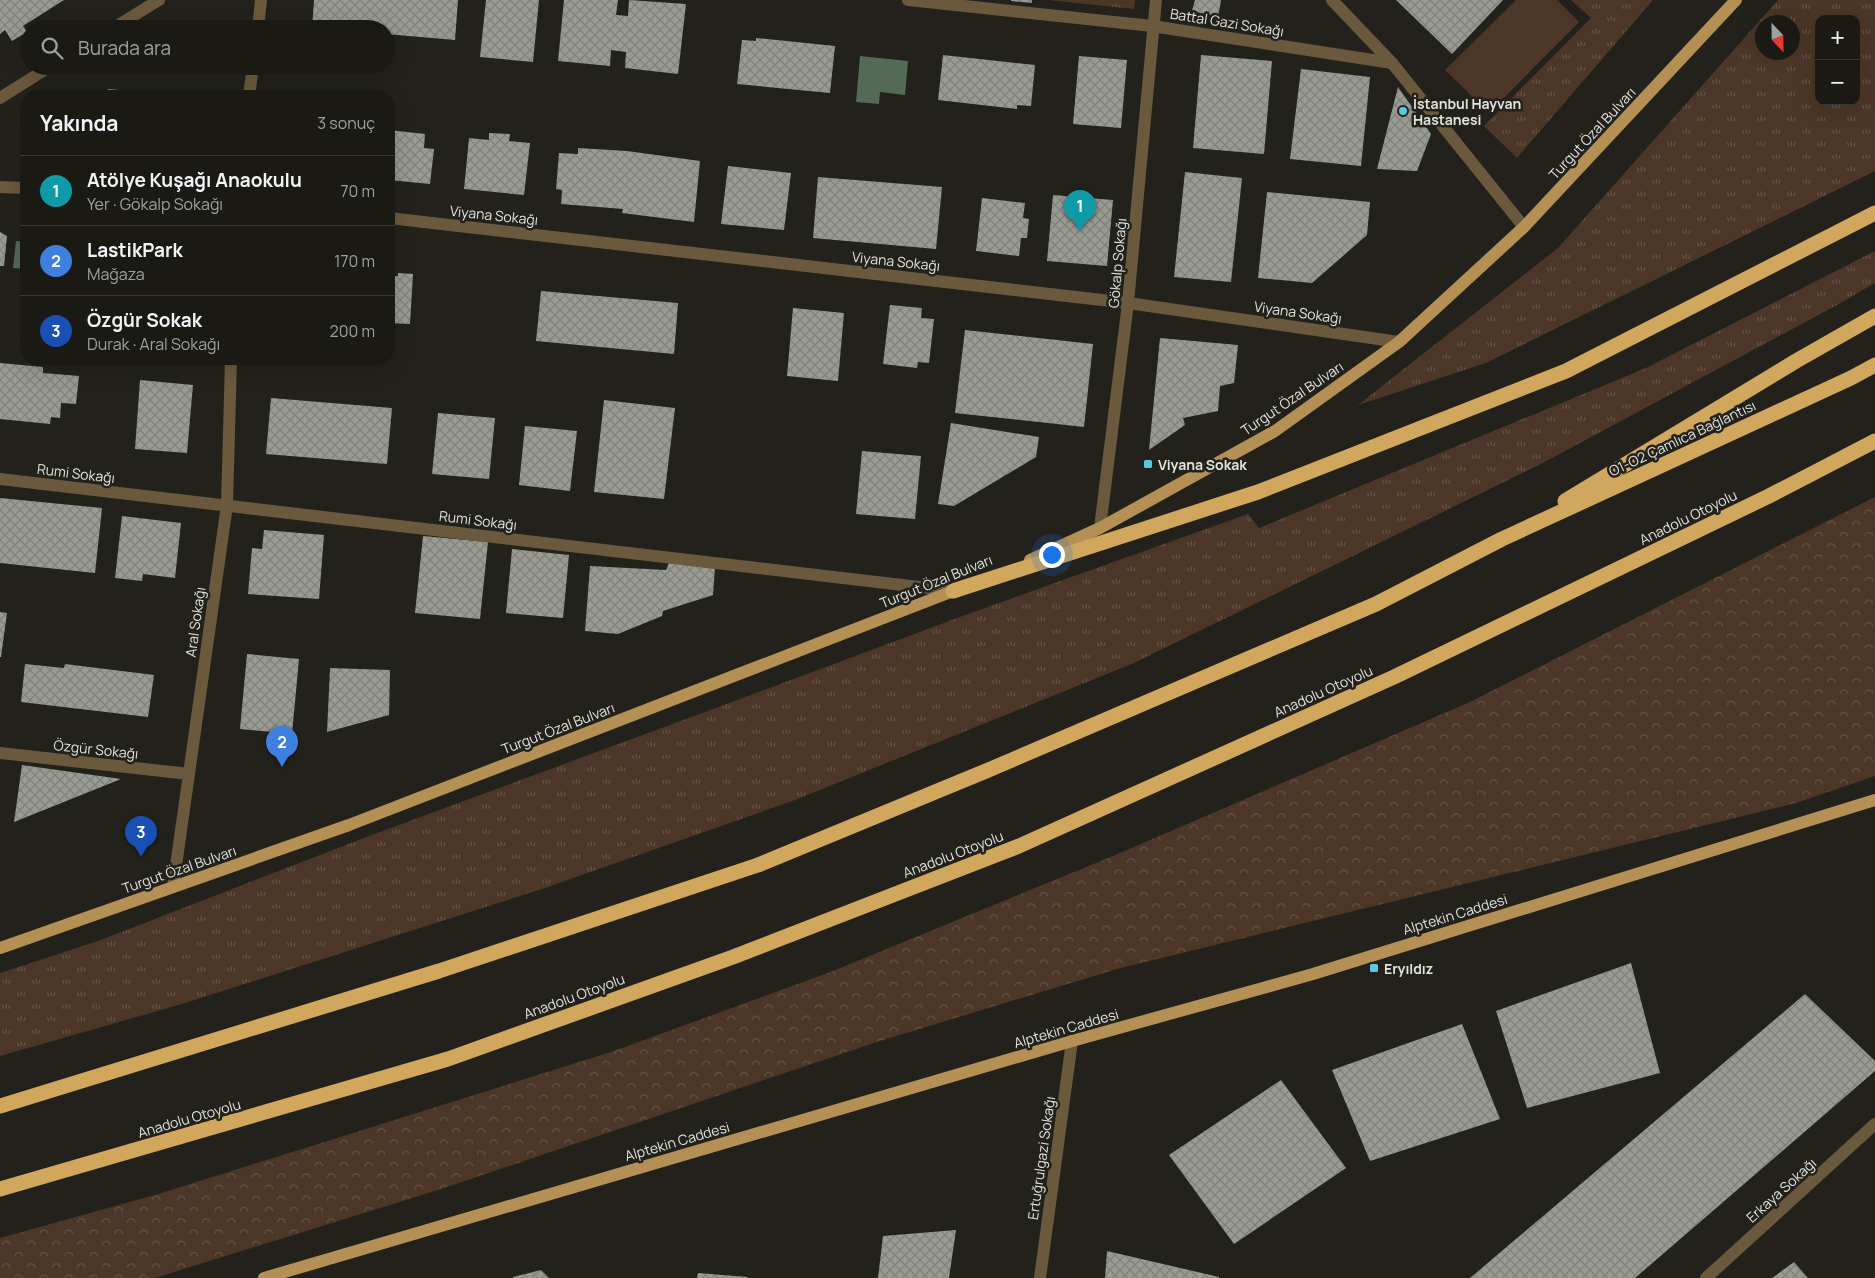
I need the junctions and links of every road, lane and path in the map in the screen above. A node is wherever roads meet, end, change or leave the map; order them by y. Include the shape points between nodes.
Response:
1 (158, 0) edge
2 (261, 0) edge
3 (908, 0) edge
4 (1156, 0) edge
5 (1332, 0) edge
6 (1736, 0) edge
7 (126, 20) edge
8 (259, 20) edge
9 (1152, 26) junction
10 (1392, 63) junction
11 (37, 75) edge
12 (252, 75) edge
13 (251, 90) edge
14 (0, 98) edge
15 (0, 187) edge
16 (20, 188) edge
17 (1875, 213) edge
18 (395, 219) edge
19 (1524, 227) junction
20 (1128, 303) junction
21 (1875, 316) edge
22 (1399, 342) junction
23 (232, 365) edge
24 (1875, 365) edge
25 (1875, 441) edge
26 (0, 479) edge
27 (226, 505) junction
28 (1100, 528) junction
29 (1502, 539) junction
30 (953, 592) junction
31 (0, 754) edge
32 (189, 774) junction
33 (1875, 800) edge
34 (173, 887) junction
35 (0, 948) edge
36 (1072, 1042) junction
37 (0, 1106) edge
38 (1875, 1124) edge
39 (0, 1189) edge
40 (264, 1278) edge
41 (1040, 1278) edge
42 (1706, 1278) edge

1 - 7 street
2 - 8 street
3 - 9 street, Battal Gazi Sokağı
4 - 9 street, Gökalp Sokağı
5 - 10 street
6 - 19 main road, Turgut Özal Bulvarı
9 - 10 street, Battal Gazi Sokağı
9 - 20 street, Gökalp Sokağı
10 - 19 street
11 - 14 street
12 - 13 street
15 - 16 street
17 - 30 highway via 1566,371 1258,492
18 - 20 street, Viyana Sokağı
19 - 22 main road, Turgut Özal Bulvarı
20 - 22 street, Viyana Sokağı
20 - 28 street, Gökalp Sokağı
21 - 29 highway
22 - 28 main road, Turgut Özal Bulvarı via 1275,431
23 - 27 street, Aral Sokağı
24 - 29 highway, O1-O2 Çamlıca Bağlantısı
25 - 39 highway, Anadolu Otoyolu via 1769,496 1394,677 1019,846 733,957 448,1059
26 - 27 street, Rumi Sokağı
27 - 30 street, Rumi Sokağı
27 - 32 street, Aral Sokağı
28 - 30 main road, Turgut Özal Bulvarı
29 - 37 highway via 1376,604 758,865 430,974
30 - 34 main road, Turgut Özal Bulvarı via 358,821
31 - 32 street, Özgür Sokağı
32 - 34 street, Aral Sokağı
33 - 36 main road, Alptekin Caddesi via 1313,974
34 - 35 main road, Turgut Özal Bulvarı
36 - 40 main road, Alptekin Caddesi
36 - 41 street, Ertuğrulgazi Sokağı
38 - 42 street, Erkaya Sokağı

